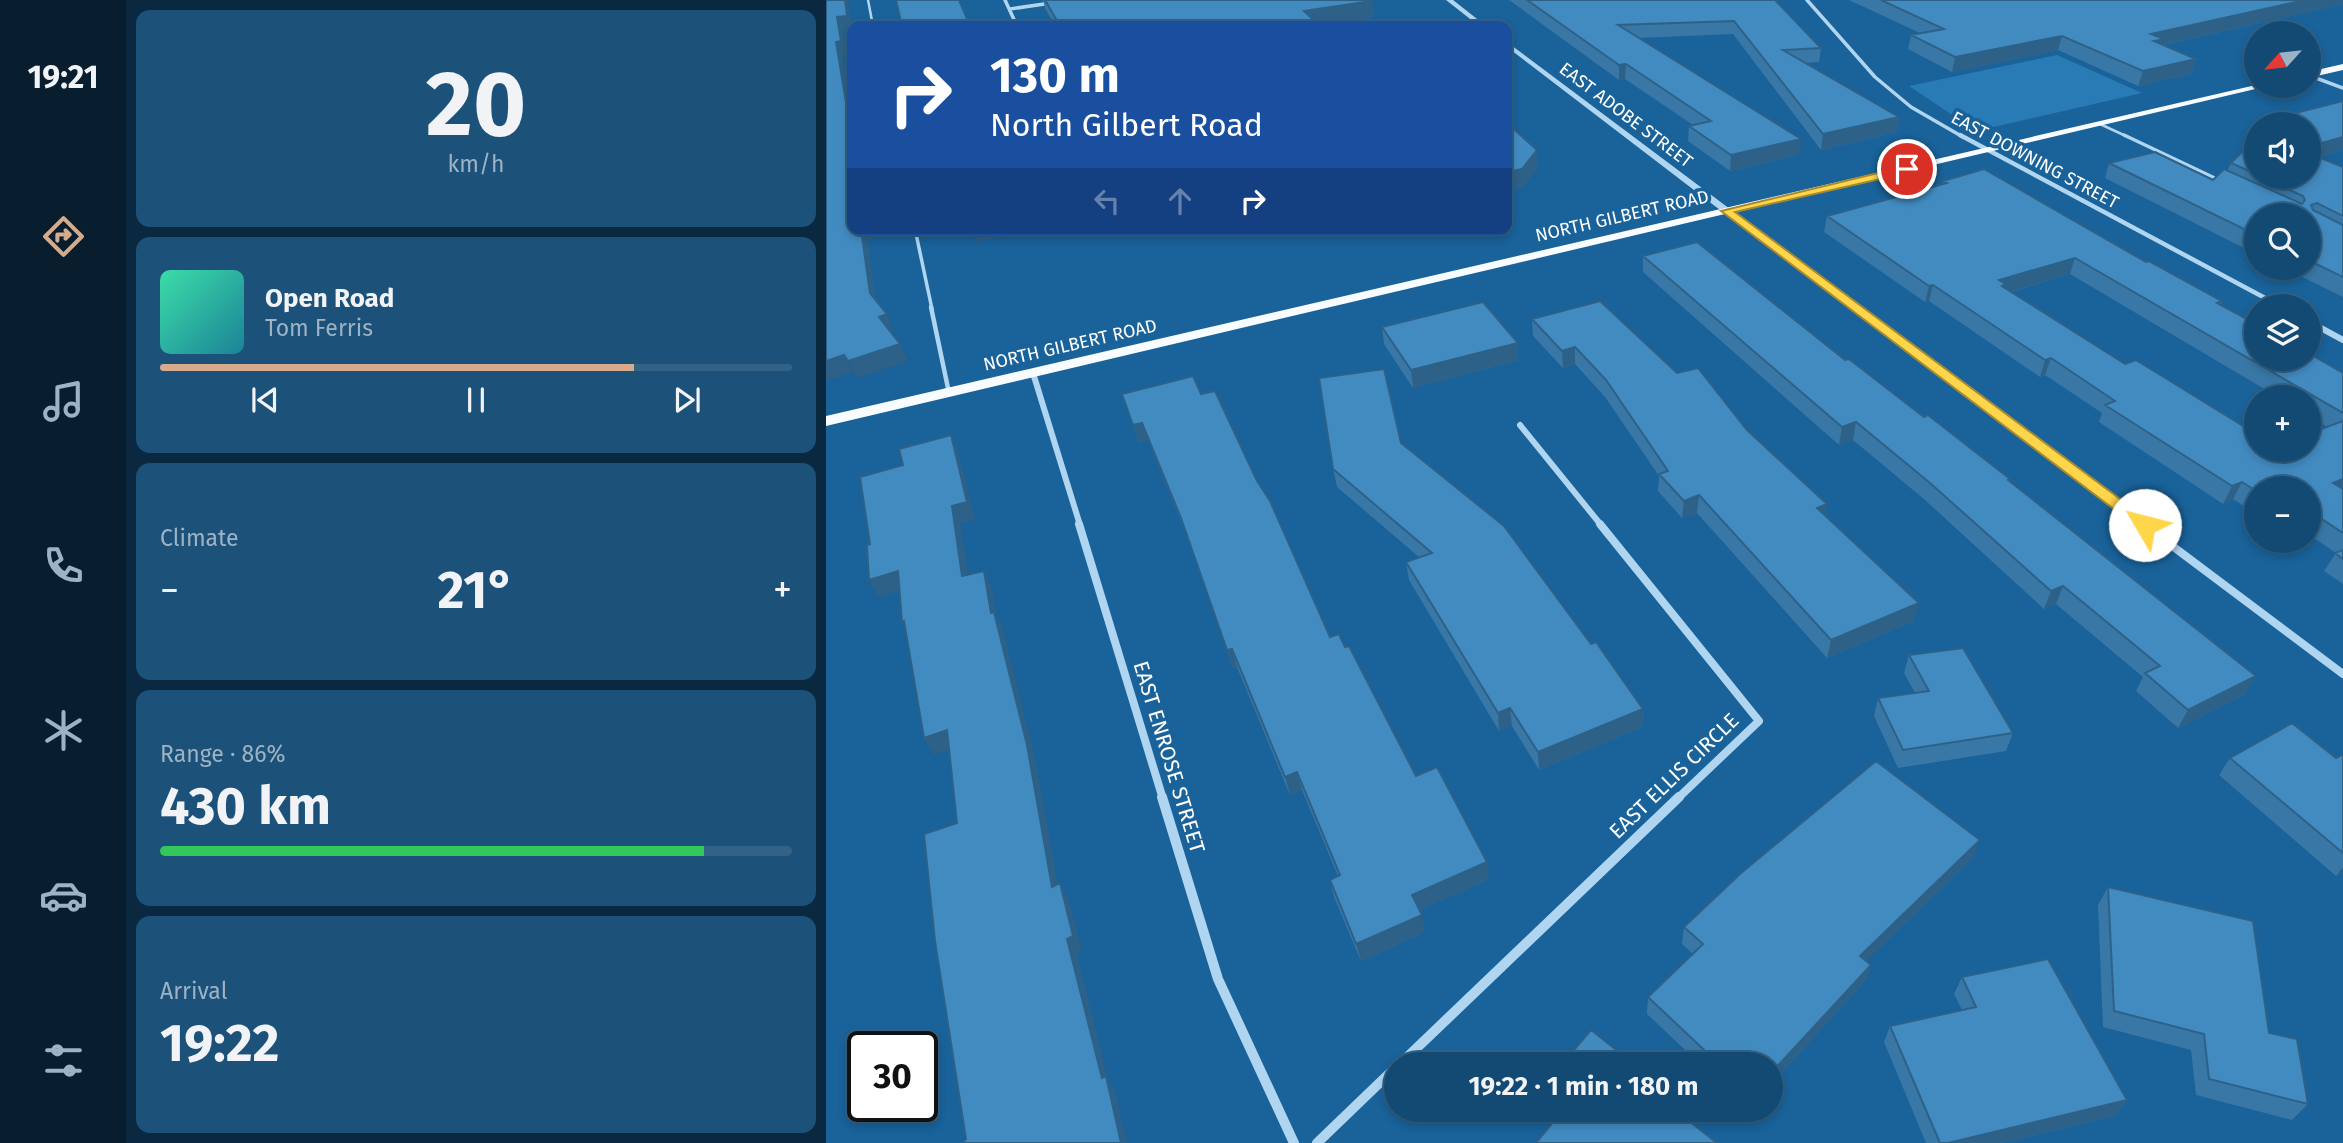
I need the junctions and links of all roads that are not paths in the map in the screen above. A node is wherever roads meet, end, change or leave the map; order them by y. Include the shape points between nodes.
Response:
1 (868, 0) edge
2 (1005, 0) edge
3 (1449, 0) edge
4 (1807, 0) edge
5 (1062, 2) edge
6 (1010, 9) junction
7 (872, 21) edge
8 (1015, 21) edge
9 (1476, 21) edge
10 (1512, 48) edge
11 (2343, 67) edge
12 (2321, 72) edge
13 (2321, 80) edge
14 (2343, 89) edge
15 (2244, 90) edge
16 (2100, 124) junction
17 (1987, 151) junction
18 (2221, 181) edge
19 (1727, 211) junction
20 (916, 235) edge
21 (2257, 294) edge
22 (2321, 328) edge
23 (2343, 340) edge
24 (1033, 373) junction
25 (949, 393) junction
26 (826, 421) edge
27 (1520, 425) dead end
28 (2343, 674) edge
29 (1413, 1052) edge
30 (1384, 1079) edge
31 (1294, 1143) edge
32 (1317, 1143) edge

1 - 7 lane
2 - 6 street
3 - 9 street
4 - 17 street, EAST DOWNING STREET via 1891,92
5 - 6 street
6 - 8 street
10 - 19 street, EAST ADOBE STREET
11 - 12 main road
13 - 14 street
15 - 16 main road, NORTH GILBERT ROAD
16 - 17 main road, NORTH GILBERT ROAD
16 - 18 lane
17 - 19 main road, NORTH GILBERT ROAD
17 - 21 street, EAST DOWNING STREET
19 - 24 main road, NORTH GILBERT ROAD
19 - 28 street
20 - 25 lane
22 - 23 street
24 - 25 main road, NORTH GILBERT ROAD
24 - 31 street, EAST ENROSE STREET via 1218,979
25 - 26 main road, NORTH GILBERT ROAD
27 - 29 street, EAST ELLIS CIRCLE via 1759,721
30 - 32 street, EAST ELLIS CIRCLE

